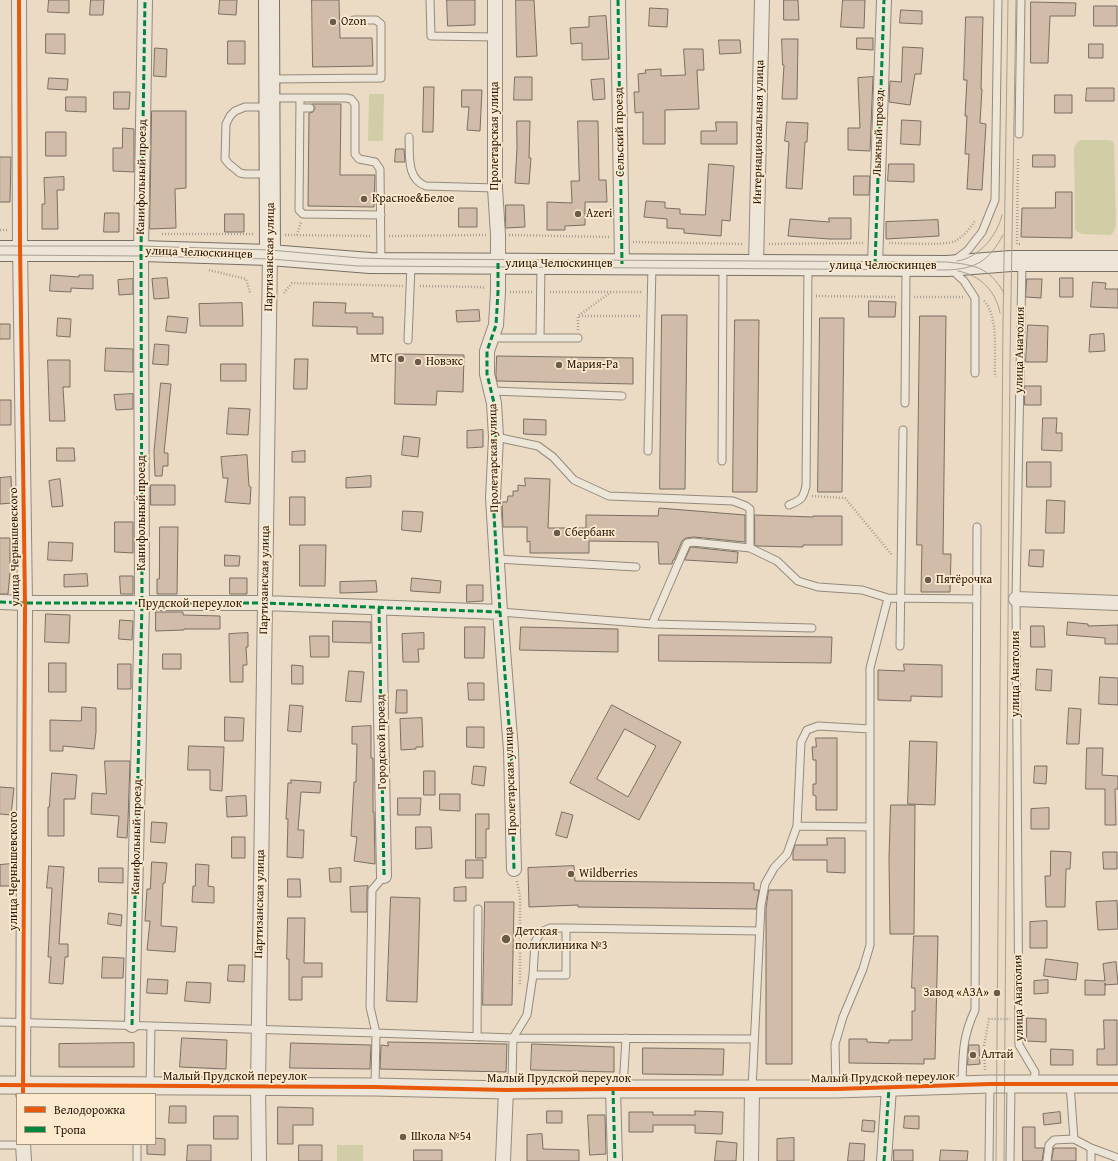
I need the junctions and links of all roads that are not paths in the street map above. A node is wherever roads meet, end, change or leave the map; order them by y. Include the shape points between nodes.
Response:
1 (19, 0) edge
2 (144, 0) edge
3 (269, 0) edge
4 (430, 0) edge
5 (495, 0) edge
6 (618, 0) edge
7 (762, 0) edge
8 (884, 0) edge
9 (998, 0) edge
10 (1022, 0) edge
11 (354, 20) dead end
12 (495, 37) junction
13 (270, 79) junction
14 (300, 98) junction
15 (270, 102) junction
16 (300, 108) junction
17 (310, 108) dead end
18 (1019, 134) dead end
19 (409, 137) dead end
20 (270, 174) junction
21 (495, 188) junction
22 (381, 215) junction
23 (0, 251) edge
24 (20, 251) junction
25 (141, 251) junction
26 (1024, 252) junction
27 (270, 255) junction
28 (1118, 261) edge
29 (381, 263) junction
30 (411, 263) junction
31 (498, 263) junction
32 (541, 264) junction
33 (622, 264) junction
34 (652, 264) junction
35 (723, 265) junction
36 (756, 265) junction
37 (808, 265) junction
38 (875, 265) junction
39 (906, 266) junction
40 (947, 266) junction
41 (491, 338) junction
42 (540, 338) junction
43 (578, 338) road end
44 (408, 340) dead end
45 (975, 373) dead end
46 (492, 391) junction
47 (622, 396) dead end
48 (906, 403) dead end
49 (904, 430) dead end
50 (496, 437) junction
51 (648, 451) dead end
52 (722, 461) dead end
53 (789, 505) dead end
54 (977, 527) dead end
55 (750, 548) junction
56 (497, 559) junction
57 (636, 567) dead end
58 (888, 598) junction
59 (901, 598) junction
60 (977, 599) junction
61 (1016, 599) junction
62 (0, 602) edge
63 (26, 603) junction
64 (265, 603) junction
65 (1118, 603) edge
66 (142, 604) junction
67 (379, 608) junction
68 (500, 612) junction
69 (652, 624) junction
70 (812, 628) dead end
71 (900, 646) dead end
72 (870, 729) junction
73 (797, 826) junction
74 (870, 827) junction
75 (514, 869) road end
76 (384, 876) joint
77 (478, 909) dead end
78 (566, 928) junction
79 (759, 931) junction
80 (533, 975) junction
81 (0, 1022) edge
82 (23, 1023) junction
83 (132, 1025) junction
84 (152, 1026) junction
85 (259, 1030) junction
86 (376, 1033) junction
87 (477, 1037) junction
88 (513, 1038) junction
89 (626, 1038) junction
90 (754, 1040) junction
91 (987, 1078) junction
92 (1011, 1084) junction
93 (1034, 1084) junction
94 (1070, 1084) junction
95 (1118, 1084) edge
96 (0, 1085) edge
97 (962, 1086) junction
98 (258, 1087) junction
99 (375, 1087) junction
100 (889, 1088) junction
101 (23, 1089) edge
102 (142, 1089) edge
103 (618, 1089) junction
104 (506, 1090) junction
105 (752, 1090) junction
106 (836, 1090) junction
107 (1074, 1139) junction
108 (16, 1144) edge
109 (0, 1145) edge
110 (23, 1145) edge
111 (138, 1145) edge
112 (1091, 1148) junction
113 (1118, 1158) edge
114 (24, 1161) edge
115 (137, 1161) edge
116 (259, 1161) edge
117 (503, 1161) edge
118 (615, 1161) edge
119 (751, 1161) edge
120 (884, 1161) edge
121 (989, 1161) edge
122 (1010, 1161) edge
123 (1047, 1161) edge
124 (1091, 1161) edge

1 - 24 street, улица Чернышевского
2 - 25 street, Канифольный проезд
3 - 13 main road, Партизанская улица
4 - 12 lane via 431,36
5 - 12 street, Пролетарская улица
6 - 33 street, Сельский проезд
7 - 36 street, Интернациональная улица
8 - 38 street, Лыжный проезд
9 - 40 lane via 995,200 982,232 968,250
10 - 18 lane
11 - 13 lane via 376,20 381,24 381,78
12 - 21 street, Пролетарская улица
13 - 15 main road, Партизанская улица
14 - 15 lane
14 - 16 lane
14 - 22 lane via 346,98 353,101 354,151 360,159 375,162 379,166
15 - 20 main road, Партизанская улица
15 - 20 lane via 245,107 230,116 226,124 225,159 240,173
16 - 17 lane
16 - 22 lane via 301,213
19 - 21 lane via 411,173 417,182 426,186
20 - 27 main road, Партизанская улица
21 - 31 street, Пролетарская улица
22 - 29 lane
23 - 24 main road, улица Челюскинцев
24 - 25 main road, улица Челюскинцев
24 - 63 street, улица Чернышевского
25 - 27 main road, улица Челюскинцев
25 - 66 street, Канифольный проезд
26 - 28 main road, улица Челюскинцев
26 - 40 main road, улица Челюскинцев
26 - 61 lane, улица Анатолия
27 - 29 main road, улица Челюскинцев
27 - 64 street, Партизанская улица
29 - 30 main road, улица Челюскинцев
30 - 31 main road, улица Челюскинцев
30 - 44 lane
31 - 32 main road, улица Челюскинцев
31 - 41 street, Пролетарская улица via 496,325
32 - 33 main road, улица Челюскинцев
32 - 42 lane
33 - 34 main road, улица Челюскинцев
34 - 35 main road, улица Челюскинцев
34 - 51 lane
35 - 36 main road, улица Челюскинцев
35 - 52 lane
36 - 37 main road, улица Челюскинцев
37 - 38 main road, улица Челюскинцев
37 - 53 lane via 806,486 799,501
38 - 39 main road, улица Челюскинцев
39 - 40 main road, улица Челюскинцев
39 - 48 lane
40 - 45 lane via 964,281 975,298
41 - 42 lane
41 - 46 street, Пролетарская улица via 487,351 487,374
42 - 43 lane
46 - 47 lane
46 - 50 street, Пролетарская улица
49 - 59 lane
50 - 55 lane via 538,446 553,457 574,480 609,496 733,501 746,506 750,509
50 - 56 street, Пролетарская улица via 493,498
54 - 60 lane
55 - 58 lane via 777,561 798,581 818,587 862,590
55 - 69 lane via 687,543
56 - 57 lane
56 - 68 street, Пролетарская улица
58 - 59 lane
58 - 72 lane via 870,668
59 - 60 lane
59 - 71 lane
60 - 97 lane via 975,1010 963,1048
61 - 65 street
61 - 93 lane, улица Анатолия via 1019,1045 1034,1072
62 - 63 street, Прудской переулок
63 - 66 street, Прудской переулок
63 - 82 street, улица Чернышевского
64 - 66 street, Прудской переулок
64 - 67 street, Прудской переулок
64 - 85 street, Партизанская улица
66 - 83 street, Канифольный проезд
67 - 68 street, Прудской переулок
67 - 76 street, Городской проезд
68 - 69 lane
68 - 75 street, Пролетарская улица via 511,750
69 - 70 lane
72 - 73 lane via 818,726 807,730 801,742
72 - 74 lane
73 - 74 lane
73 - 79 lane via 787,854 774,868 765,884
74 - 106 lane via 870,945 835,1044
76 - 86 lane via 372,890 370,1007
77 - 87 lane
78 - 79 lane
78 - 80 lane via 550,928 541,932 535,942
78 - 80 lane via 566,975
79 - 90 lane
80 - 88 lane via 527,1015
81 - 82 lane
82 - 83 lane
82 - 101 street, улица Чернышевского
83 - 84 lane
84 - 85 lane
84 - 102 lane
85 - 86 lane
85 - 98 street, Партизанская улица
86 - 87 lane
86 - 99 lane
87 - 88 lane
88 - 89 lane
88 - 104 lane via 512,1080
89 - 90 lane
89 - 103 lane
90 - 105 lane
91 - 92 street, Малый Прудской переулок
91 - 97 street, Малый Прудской переулок
91 - 121 lane
92 - 93 street, Малый Прудской переулок
92 - 122 lane
93 - 94 street, Малый Прудской переулок
94 - 95 street, Малый Прудской переулок
94 - 107 lane
96 - 101 street, Малый Прудской переулок
97 - 100 street, Малый Прудской переулок
98 - 99 street, Малый Прудской переулок
98 - 102 street, Малый Прудской переулок
98 - 116 street, Партизанская улица
99 - 104 street, Малый Прудской переулок
100 - 106 street, Малый Прудской переулок
100 - 120 street
101 - 102 street, Малый Прудской переулок
103 - 104 street, Малый Прудской переулок
103 - 105 street, Малый Прудской переулок
103 - 118 street
104 - 117 street
105 - 106 street, Малый Прудской переулок
105 - 119 street
107 - 112 lane
107 - 123 lane via 1054,1140 1049,1145
108 - 109 lane
110 - 114 street
111 - 115 lane
112 - 113 lane
112 - 124 lane

